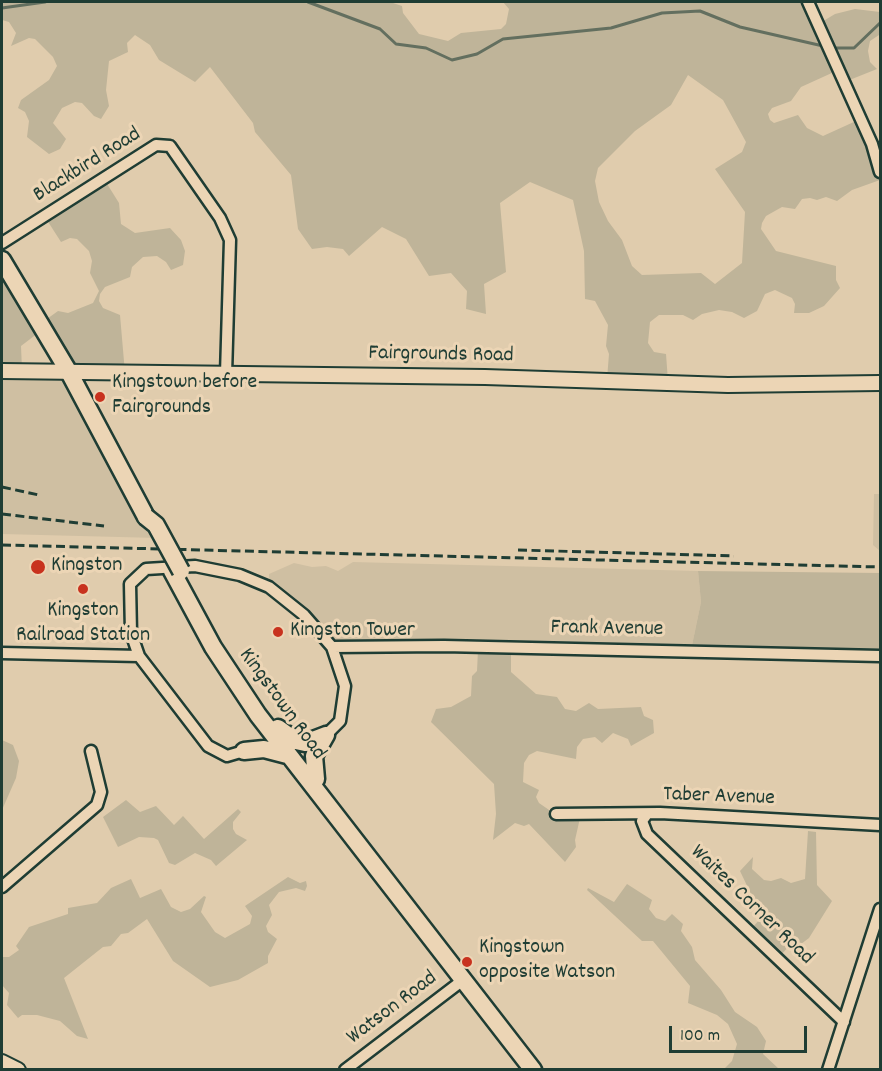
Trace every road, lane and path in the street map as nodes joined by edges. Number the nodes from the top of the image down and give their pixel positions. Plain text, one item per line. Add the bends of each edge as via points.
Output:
1 (808, 2) edge
2 (880, 172) edge
3 (2, 243) edge
4 (2, 260) edge
5 (2, 371) edge
6 (70, 374) junction
7 (225, 374) junction
8 (880, 383) edge
9 (176, 571) junction
10 (332, 647) junction
11 (2, 653) edge
12 (139, 656) junction
13 (880, 656) edge
14 (258, 715) junction
15 (278, 728) junction
16 (326, 735) junction
17 (91, 751) dead end
18 (244, 751) junction
19 (287, 755) junction
20 (316, 779) junction
21 (556, 814) dead end
22 (647, 814) junction
23 (880, 825) edge
24 (2, 887) edge
25 (405, 903) junction
26 (880, 909) edge
27 (464, 980) junction
28 (844, 1023) junction
29 (2, 1062) edge
30 (18, 1070) edge
31 (345, 1070) edge
32 (533, 1070) edge
33 (828, 1070) edge

1 - 2 street via 872,144
3 - 7 street, Blackbird Road via 156,145 170,146 220,218 230,240
4 - 6 main road, Kingstown Road
5 - 6 street, Fairgrounds Road
6 - 7 street, Fairgrounds Road
6 - 9 main road, Kingstown Road
7 - 8 street, Fairgrounds Road via 728,385
9 - 14 main road, Kingstown Road via 213,647
9 - 15 main road, Kingstown Road
10 - 12 street via 304,615 269,587 240,575 195,566 146,569 130,584 131,633
10 - 13 street, Frank Avenue
10 - 16 street via 345,686 339,721
11 - 12 street
12 - 18 street via 208,746 227,756
14 - 18 main road via 257,729
14 - 19 main road, Kingstown Road
15 - 16 main road via 305,743
15 - 20 main road, Kingstown Road
16 - 20 main road via 314,756
17 - 24 street via 101,792 97,805
18 - 19 main road via 264,748
19 - 25 main road, Kingstown Road
20 - 25 main road, Kingstown Road
21 - 22 street, Taber Avenue
22 - 23 street, Taber Avenue
22 - 28 street, Waites Corner Road via 642,821 647,834
25 - 27 main road, Kingstown Road
26 - 28 street
27 - 31 street, Watson Road
27 - 32 main road, Kingstown Road
28 - 33 street
29 - 30 street

